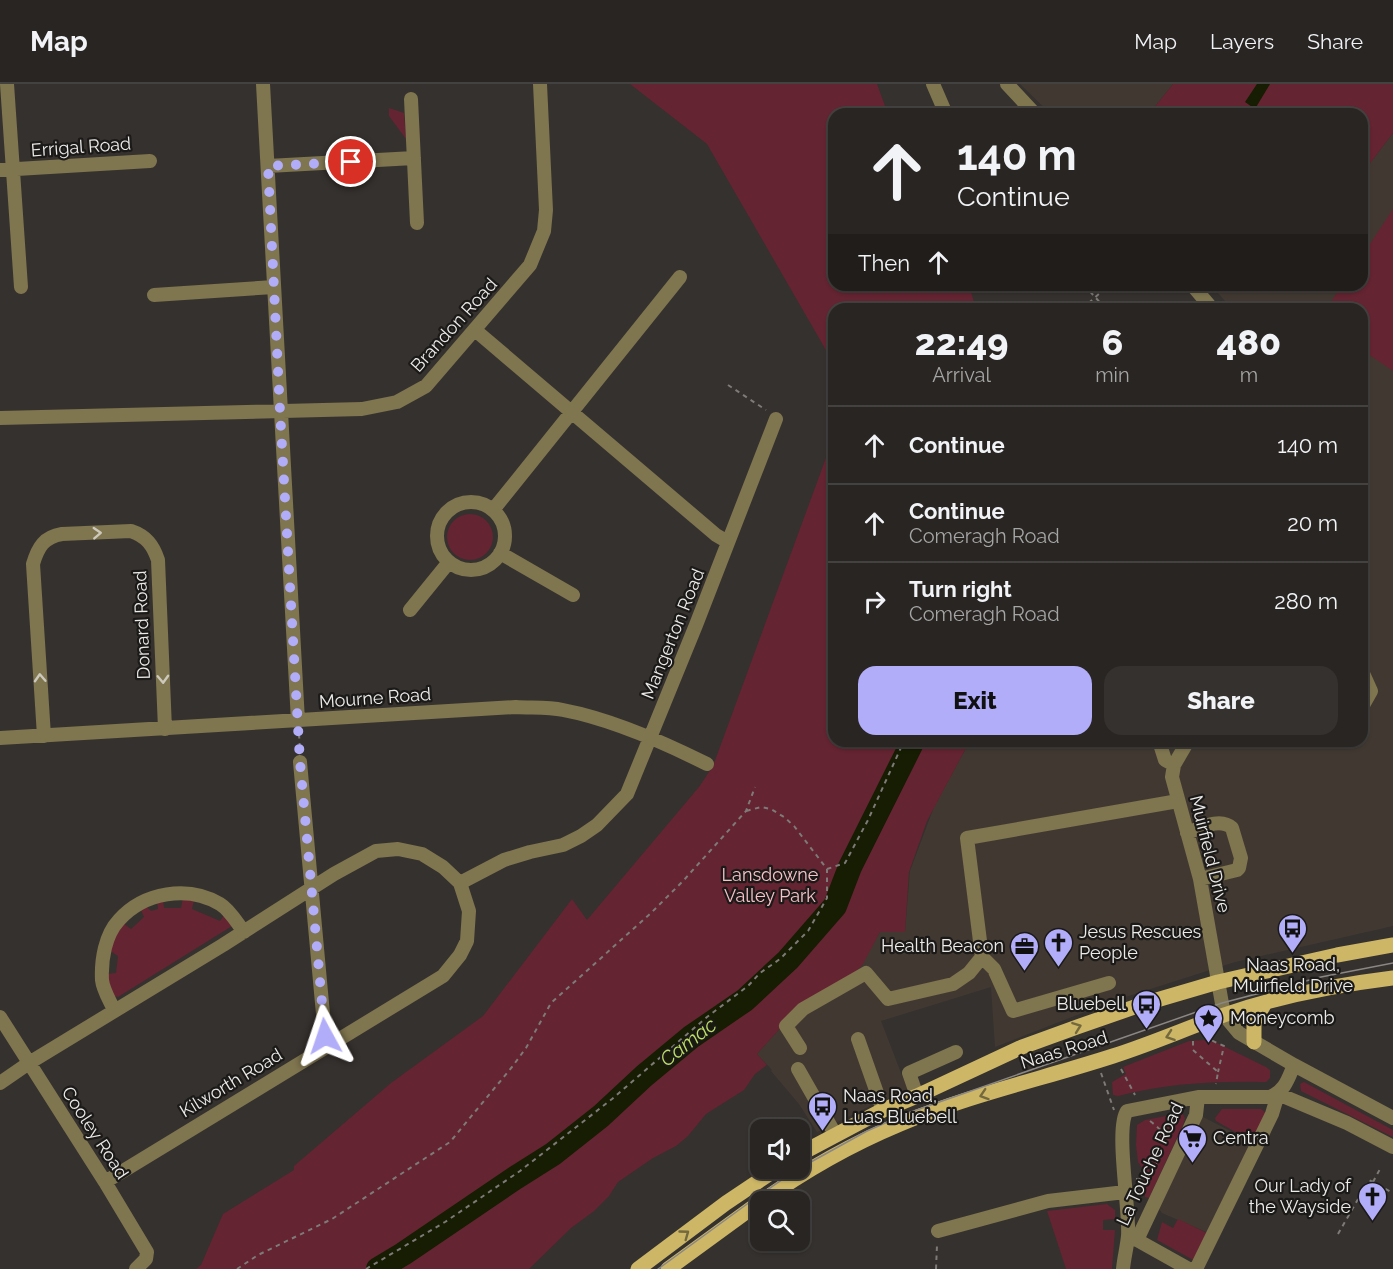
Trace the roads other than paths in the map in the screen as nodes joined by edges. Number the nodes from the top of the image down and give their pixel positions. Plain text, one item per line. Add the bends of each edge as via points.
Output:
1 (8, 84) edge
2 (263, 84) edge
3 (540, 84) edge
4 (933, 84) edge
5 (1006, 84) edge
6 (411, 99) dead end
7 (943, 108) edge
8 (1029, 108) edge
9 (414, 158) junction
10 (150, 161) dead end
11 (268, 166) junction
12 (7, 170) edge
13 (417, 223) dead end
14 (680, 277) dead end
15 (21, 287) dead end
16 (274, 287) junction
17 (1197, 291) edge
18 (154, 295) dead end
19 (1207, 303) edge
20 (475, 330) junction
21 (280, 411) junction
22 (571, 413) junction
23 (0, 418) edge
24 (776, 419) road end
25 (493, 510) junction
26 (728, 542) junction
27 (500, 553) junction
28 (448, 562) junction
29 (573, 595) dead end
30 (410, 610) dead end
31 (298, 721) junction
32 (165, 729) junction
33 (44, 736) junction
34 (0, 738) edge
35 (651, 739) junction
36 (1161, 747) edge
37 (1184, 747) edge
38 (300, 762) road end
39 (707, 764) dead end
40 (1174, 765) junction
41 (1178, 801) junction
42 (1187, 833) junction
43 (1200, 879) junction
44 (460, 883) junction
45 (311, 888) junction
46 (244, 932) junction
47 (1393, 945) edge
48 (982, 957) junction
49 (1393, 978) edge
50 (1218, 982) junction
51 (1109, 983) dead end
52 (1265, 1003) junction
53 (114, 1010) junction
54 (1224, 1015) junction
55 (0, 1017) edge
56 (858, 1040) dead end
57 (1254, 1042) junction
58 (329, 1044) junction
59 (800, 1048) dead end
60 (956, 1052) dead end
61 (29, 1063) junction
62 (1294, 1065) junction
63 (798, 1069) dead end
64 (0, 1083) edge
65 (1278, 1094) junction
66 (917, 1096) junction
67 (1198, 1097) junction
68 (884, 1110) junction
69 (1393, 1118) edge
70 (834, 1134) junction
71 (1393, 1147) edge
72 (810, 1148) edge
73 (762, 1179) edge
74 (105, 1182) junction
75 (1125, 1186) junction
76 (778, 1191) edge
77 (750, 1210) edge
78 (938, 1231) road end
79 (1132, 1238) junction
80 (136, 1269) edge
81 (638, 1269) edge
82 (668, 1269) edge
83 (1122, 1269) edge
84 (1189, 1269) edge
85 (1196, 1269) edge

1 - 12 street, Errigal Road
2 - 11 street
3 - 20 street, Brandon Road via 544,231 530,265
4 - 7 street
5 - 8 street
6 - 9 street
9 - 11 street
9 - 13 street
10 - 12 street, Errigal Road
11 - 16 street
12 - 15 street, Errigal Road
14 - 22 street
16 - 18 street
16 - 21 street
17 - 19 street
20 - 21 street, Brandon Road via 434,379 397,402 362,409
20 - 22 street
21 - 23 street, Brandon Road
21 - 31 street
22 - 25 street
22 - 26 street
24 - 26 street, Mangerton Road
25 - 27 street via 504,530
25 - 28 street via 478,503 462,503 442,517 437,541
26 - 35 street, Mangerton Road
27 - 28 street via 477,570 462,569
27 - 29 street
28 - 30 street
31 - 32 street, Mourne Road
31 - 35 street, Mourne Road via 516,707 553,709 597,719
32 - 33 street, Mourne Road
33 -> 32 street, Donard Road via 33,564 43,542 62,534 131,531 148,540 155,552
33 - 34 street, Mourne Road
35 - 39 street, Mourne Road
35 - 44 street via 627,794 597,825 563,844 504,860
36 - 40 street, Muirfield Drive via 1165,760
37 - 40 street
38 - 45 street
40 - 41 street, Muirfield Drive via 1172,777
41 - 42 street, Muirfield Drive
41 - 48 street via 967,837
42 - 43 street, Muirfield Drive
42 - 43 street via 1218,822 1230,825 1241,858 1237,870
43 - 50 street, Muirfield Drive
44 - 45 street via 422,854 388,849
44 - 58 street, Kilworth Road via 469,911 467,940 453,966 443,976
45 - 46 street
45 - 58 street via 325,1036
46 - 53 street
46 - 53 street via 221,905 202,897 170,893 141,902 119,920 104,949 102,981
47 - 50 main road, Naas Road
48 - 51 street via 994,969 1013,1011
48 - 59 street via 953,984 888,999 866,972 803,1009 786,1026
49 - 52 main road, Naas Road via 1351,983
50 - 54 street, Muirfield Drive
66 -> 50 main road, Naas Road via 1022,1047
52 - 54 main road, Naas Road
52 - 57 main road via 1254,1022
53 - 61 street
54 - 57 street via 1239,1033
54 -> 76 main road, Naas Road via 1116,1055 901,1123 833,1156
55 - 61 street, Cooley Road
56 - 68 street
57 - 62 street
58 - 74 street, Kilworth Road
60 - 66 street via 909,1073
61 - 64 street
61 - 74 street, Cooley Road
62 - 65 street
62 - 69 street
63 - 70 street
65 - 67 street
65 - 71 street
65 - 85 street via 1272,1114
66 - 68 main road, Naas Road
67 - 75 street, La Touche Road via 1125,1114
67 - 79 street, La Touche Road via 1196,1115
68 - 70 main road, Naas Road
70 - 72 main road, Naas Road
81 -> 73 main road
74 - 80 street, Cooley Road via 147,1252
75 - 78 street via 1048,1201
75 - 79 street, La Touche Road
77 - 82 main road, Naas Road
79 - 83 street, La Touche Road
79 - 84 street

